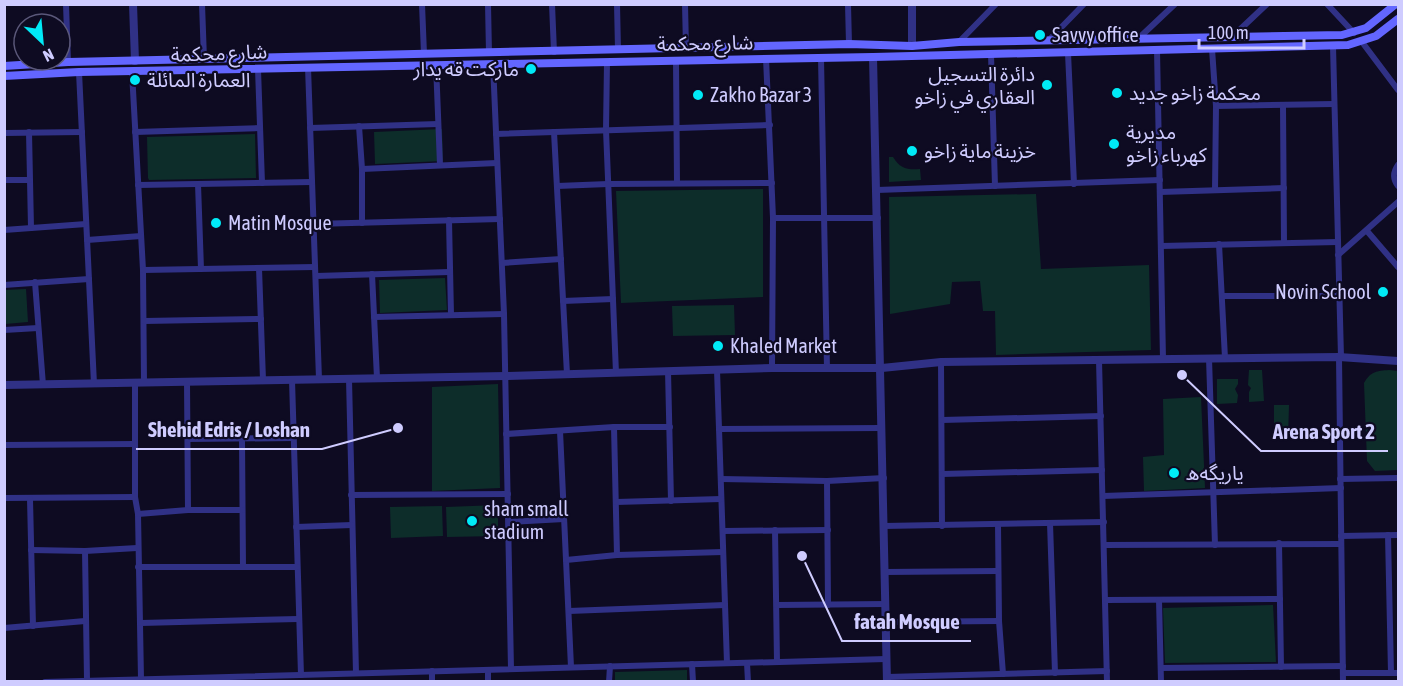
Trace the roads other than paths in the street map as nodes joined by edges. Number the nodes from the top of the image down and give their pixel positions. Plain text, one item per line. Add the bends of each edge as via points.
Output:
1 (134, 4) edge
2 (202, 4) edge
3 (422, 4) edge
4 (488, 4) edge
5 (552, 4) edge
6 (617, 4) edge
7 (686, 4) edge
8 (849, 4) edge
9 (912, 4) edge
10 (996, 4) edge
11 (1084, 4) edge
12 (1175, 4) edge
13 (1267, 4) edge
14 (1327, 4) edge
15 (1396, 4) edge
16 (1398, 19) edge
17 (1354, 33) junction
18 (1140, 37) junction
19 (1114, 38) junction
20 (1231, 38) junction
21 (1048, 40) junction
22 (959, 42) junction
23 (1362, 42) junction
24 (849, 44) junction
25 (912, 46) junction
26 (1333, 46) junction
27 (686, 48) junction
28 (1212, 49) junction
29 (618, 50) junction
30 (1157, 50) junction
31 (554, 51) junction
32 (1115, 51) junction
33 (489, 53) junction
34 (1068, 53) junction
35 (424, 54) junction
36 (991, 54) junction
37 (361, 56) junction
38 (873, 57) junction
39 (766, 58) junction
40 (821, 58) junction
41 (204, 59) junction
42 (135, 61) junction
43 (380, 61) junction
44 (676, 61) junction
45 (72, 62) edge
46 (606, 62) junction
47 (436, 64) junction
48 (493, 64) junction
49 (362, 66) junction
50 (308, 67) junction
51 (258, 69) junction
52 (79, 72) junction
53 (132, 72) junction
54 (4, 76) edge
55 (1398, 90) edge
56 (1334, 104) junction
57 (1216, 106) junction
58 (1283, 106) junction
59 (438, 123) junction
60 (770, 125) junction
61 (359, 126) junction
62 (260, 128) junction
63 (310, 128) junction
64 (675, 128) junction
65 (606, 130) junction
66 (29, 132) junction
67 (82, 132) junction
68 (135, 132) junction
69 (554, 132) junction
70 (4, 133) edge
71 (496, 134) junction
72 (497, 163) junction
73 (440, 165) junction
74 (1398, 165) edge
75 (362, 168) junction
76 (4, 180) edge
77 (29, 180) junction
78 (1160, 180) junction
79 (312, 182) junction
80 (262, 183) junction
81 (677, 183) junction
82 (772, 183) junction
83 (198, 184) junction
84 (608, 184) junction
85 (1074, 184) junction
86 (138, 185) junction
87 (557, 186) junction
88 (995, 186) junction
89 (1398, 186) edge
90 (1284, 188) junction
91 (877, 190) junction
92 (1215, 190) junction
93 (1160, 192) junction
94 (1398, 202) edge
95 (773, 218) junction
96 (823, 218) junction
97 (878, 218) junction
98 (500, 219) junction
99 (449, 220) junction
100 (362, 223) junction
101 (86, 224) junction
102 (314, 224) junction
103 (31, 228) junction
104 (4, 230) edge
105 (1367, 231) junction
106 (141, 236) junction
107 (87, 240) junction
108 (1338, 242) junction
109 (1284, 243) junction
110 (1219, 244) junction
111 (1161, 246) junction
112 (1338, 255) junction
113 (561, 259) junction
114 (502, 263) junction
115 (315, 267) junction
116 (1398, 267) edge
117 (259, 268) junction
118 (201, 269) junction
119 (142, 270) junction
120 (450, 272) junction
121 (372, 274) junction
122 (316, 276) junction
123 (89, 279) junction
124 (35, 282) junction
125 (4, 285) edge
126 (1223, 296) junction
127 (1339, 296) junction
128 (613, 299) junction
129 (563, 301) junction
130 (504, 314) junction
131 (451, 315) junction
132 (374, 317) junction
133 (261, 319) junction
134 (144, 321) junction
135 (38, 328) junction
136 (4, 330) edge
137 (1340, 357) junction
138 (1209, 358) junction
139 (1225, 358) junction
140 (1163, 359) junction
141 (1100, 360) junction
142 (941, 362) junction
143 (1398, 362) edge
144 (772, 368) junction
145 (882, 368) junction
146 (826, 369) junction
147 (717, 370) junction
148 (668, 371) junction
149 (616, 373) junction
150 (567, 374) junction
151 (506, 376) junction
152 (377, 378) junction
153 (319, 379) junction
154 (349, 379) junction
155 (263, 380) junction
156 (292, 380) junction
157 (187, 382) junction
158 (135, 383) junction
159 (144, 383) junction
160 (94, 384) junction
161 (4, 385) edge
162 (43, 385) junction
163 (1101, 416) junction
164 (942, 420) junction
165 (670, 427) junction
166 (615, 428) junction
167 (881, 428) junction
168 (719, 429) junction
169 (560, 431) junction
170 (506, 434) junction
171 (294, 438) junction
172 (188, 439) junction
173 (242, 440) junction
174 (135, 444) junction
175 (4, 445) edge
176 (1102, 470) junction
177 (942, 474) junction
178 (884, 478) junction
179 (1398, 478) edge
180 (721, 479) junction
181 (1340, 479) junction
182 (827, 480) junction
183 (1341, 488) junction
184 (1214, 492) junction
185 (508, 494) junction
186 (351, 495) junction
187 (1103, 496) junction
188 (135, 497) junction
189 (4, 498) edge
190 (30, 499) junction
191 (721, 499) junction
192 (671, 501) junction
193 (616, 502) junction
194 (188, 510) junction
195 (242, 510) junction
196 (138, 514) junction
197 (564, 519) junction
198 (509, 522) junction
199 (1104, 522) junction
200 (1050, 523) junction
201 (998, 524) junction
202 (352, 525) junction
203 (884, 526) junction
204 (942, 526) junction
205 (296, 527) junction
206 (775, 530) junction
207 (828, 530) junction
208 (723, 531) junction
209 (1398, 534) edge
210 (1388, 535) junction
211 (1341, 536) junction
212 (1279, 543) junction
213 (1341, 544) junction
214 (1104, 545) junction
215 (1215, 545) junction
216 (137, 548) junction
217 (31, 550) junction
218 (85, 551) junction
219 (723, 552) junction
220 (617, 555) junction
221 (566, 560) junction
222 (138, 567) junction
223 (243, 567) junction
224 (297, 567) junction
225 (997, 571) junction
226 (885, 572) junction
227 (1280, 599) junction
228 (1106, 600) junction
229 (1159, 600) junction
230 (886, 604) junction
231 (725, 605) junction
232 (777, 605) junction
233 (828, 605) junction
234 (569, 611) junction
235 (298, 619) junction
236 (85, 621) junction
237 (999, 621) junction
238 (887, 622) junction
239 (141, 623) junction
240 (33, 626) junction
241 (4, 628) edge
242 (886, 659) junction
243 (777, 662) junction
244 (727, 663) junction
245 (747, 663) junction
246 (692, 664) junction
247 (610, 666) junction
248 (1281, 667) junction
249 (571, 668) junction
250 (1161, 668) junction
251 (511, 669) junction
252 (488, 670) junction
253 (1343, 670) junction
254 (432, 671) junction
255 (1107, 672) junction
256 (356, 673) junction
257 (1055, 673) junction
258 (1395, 673) edge
259 (1003, 674) junction
260 (301, 675) junction
261 (266, 678) edge
262 (318, 678) edge
263 (950, 678) edge
264 (141, 679) junction
265 (887, 679) edge
266 (87, 680) edge
267 (129, 680) edge
268 (180, 680) edge
269 (45, 681) edge
270 (432, 681) edge
271 (488, 681) edge
272 (609, 681) edge
273 (693, 681) edge
274 (748, 681) edge
275 (1107, 681) edge
276 (1161, 681) edge
277 (1343, 681) edge

1 - 42 street
2 - 41 street
3 - 35 street
4 - 33 street
5 - 31 street
6 - 29 street
7 - 27 street
8 - 24 street
9 - 25 street
10 - 22 street
11 - 21 street
12 - 18 street
13 - 20 street
14 - 17 street
15 - 17 main road, شارع محكمة
16 - 23 main road, شارع محكمة
17 - 20 main road, شارع محكمة
18 - 19 main road, شارع محكمة
18 - 20 main road, شارع محكمة
19 - 21 main road, شارع محكمة
19 - 32 main road
21 - 22 main road, شارع محكمة
22 - 25 main road, شارع محكمة
23 - 26 main road, شارع محكمة
23 - 55 street
24 - 25 main road, شارع محكمة
24 - 27 main road, شارع محكمة
26 - 28 main road, شارع محكمة
26 - 56 street
27 - 29 main road, شارع محكمة
28 - 30 main road, شارع محكمة
28 - 57 street
29 - 31 main road, شارع محكمة
30 - 32 main road, شارع محكمة
30 - 78 street
31 - 33 main road, شارع محكمة
32 - 34 main road, شارع محكمة
33 - 35 main road, شارع محكمة
34 - 36 main road, شارع محكمة
34 - 85 street
35 - 43 main road, شارع محكمة
36 - 38 main road, شارع محكمة
36 - 88 street
37 - 41 main road, شارع محكمة
37 - 43 main road, شارع محكمة
37 - 49 main road
38 - 40 main road, شارع محكمة
38 - 91 street
39 - 40 main road, شارع محكمة
39 - 44 main road, شارع محكمة
39 - 60 street
40 - 96 street
41 - 42 main road, شارع محكمة
42 - 45 main road, شارع محكمة
43 - 47 main road, شارع محكمة
43 - 49 main road, شارع محكمة
44 - 46 main road, شارع محكمة
44 - 64 street
46 - 48 main road, شارع محكمة
46 - 65 street
47 - 48 main road, شارع محكمة
47 - 59 street
48 - 71 street
49 - 50 main road, شارع محكمة
50 - 51 main road, شارع محكمة
50 - 63 street
51 - 53 main road, شارع محكمة
51 - 62 street
52 - 53 main road, شارع محكمة
52 - 54 main road, شارع محكمة
52 - 67 street
53 - 68 street
56 - 58 street
56 - 108 street
57 - 58 street
57 - 92 street
58 - 90 street
59 - 61 street
59 - 73 street
60 - 64 street
60 - 82 street
61 - 63 street
61 - 75 street
62 - 68 street
62 - 80 street
63 - 79 street
64 - 65 street
64 - 81 street
65 - 69 street
65 - 84 street
66 - 67 street
66 - 70 street
66 - 77 street
67 - 101 street
68 - 86 street
69 - 71 street
69 - 87 street
71 - 72 street
72 - 73 street
72 - 98 street
73 - 75 street
74 - 89 street via 1394,171
75 - 100 street
76 - 77 street
77 - 103 street
78 - 85 street
78 - 93 street
79 - 80 street
79 - 102 street
80 - 83 street
81 - 82 street
81 - 84 street
82 - 95 street
83 - 86 street
83 - 118 street
84 - 87 street
84 - 128 street
85 - 88 street
86 - 106 street
87 - 113 street
88 - 91 street
90 - 92 street
90 - 109 street
91 - 97 street
92 - 93 street
93 - 111 street
94 - 105 street
95 - 96 street
95 - 144 street
96 - 97 street
96 - 146 street
97 - 145 street
98 - 99 street
98 - 114 street
99 - 100 street
99 - 120 street
100 - 102 street
101 - 103 street
101 - 107 street
102 - 115 street
103 - 104 street
105 - 112 street
105 - 116 street
106 - 107 street
106 - 119 street
107 - 123 street
108 - 109 street
108 - 112 street
109 - 110 street
110 - 111 street
110 - 126 street
111 - 140 street
112 - 127 street
113 - 114 street
113 - 129 street
114 - 130 street
115 - 117 street
115 - 122 street
117 - 118 street
117 - 133 street
118 - 119 street
119 - 134 street
120 - 121 street
120 - 131 street
121 - 122 street
121 - 132 street
122 - 153 street
123 - 124 street
123 - 160 street
124 - 125 street
124 - 135 street
126 - 127 street
126 - 139 street
127 - 137 street
128 - 129 street
128 - 149 street
129 - 150 street
130 - 131 street
130 - 151 street
131 - 132 street
132 - 152 street
133 - 134 street
133 - 155 street
134 - 159 street
135 - 136 street
135 - 162 street
137 - 139 street
137 - 143 street
137 - 181 street
138 - 139 street
138 - 140 street
138 - 184 street
140 - 141 street
141 - 142 street
141 - 163 street
142 - 145 street
142 - 164 street
144 - 146 street
144 - 147 street
145 - 146 street
145 - 167 street
147 - 148 street
147 - 168 street
148 - 149 street
148 - 165 street
149 - 150 street
150 - 151 street
151 - 152 street
151 - 170 street
152 - 154 street
153 - 154 street
153 - 156 street
154 - 186 street
155 - 156 street
155 - 157 street
156 - 171 street
157 - 159 street
157 - 172 street
158 - 159 street
158 - 160 street
158 - 174 street
160 - 162 street
161 - 162 street
163 - 164 street
163 - 176 street
164 - 177 street
165 - 166 street
165 - 192 street
166 - 169 street
166 - 193 street
167 - 168 street
167 - 178 street
168 - 180 street
169 - 170 street
169 - 197 street
170 - 185 street
171 - 173 street
171 - 205 street
172 - 173 street
172 - 194 street
173 - 195 street
174 - 175 street
174 - 188 street
176 - 177 street
176 - 187 street
177 - 204 street
178 - 182 street
178 - 203 street
179 - 181 street
180 - 182 street
180 - 191 street
181 - 183 street
182 - 207 street
183 - 184 street
183 - 211 street
184 - 187 street
184 - 215 street
185 - 186 street
185 - 198 street
186 - 202 street
187 - 199 street
188 - 190 street
188 - 196 street
189 - 190 street
190 - 217 street
191 - 192 street
191 - 208 street
192 - 193 street
193 - 220 street
194 - 195 street
194 - 196 street
195 - 223 street
196 - 216 street
197 - 198 street
197 - 221 street
198 - 251 street
199 - 200 street
199 - 214 street
200 - 201 street
200 - 257 street
201 - 204 street
201 - 225 street
202 - 205 street
202 - 256 street
203 - 204 street
203 - 226 street
205 - 224 street
206 - 207 street
206 - 208 street
206 - 232 street
207 - 233 street
208 - 219 street
209 - 210 street
210 - 211 street
210 - 258 street
211 - 213 street
212 - 213 street
212 - 215 street
212 - 227 street
213 - 253 street
214 - 215 street
214 - 228 street
216 - 218 street
216 - 222 street
217 - 218 street
217 - 240 street
218 - 236 street
219 - 220 street
219 - 231 street
220 - 221 street
221 - 234 street
222 - 223 street
222 - 239 street
223 - 224 street
224 - 235 street
225 - 226 street
225 - 237 street
226 - 230 street
227 - 229 street
227 - 248 street
228 - 229 street
228 - 255 street
229 - 250 street
230 - 233 street
230 - 238 street
231 - 234 street
231 - 244 street
232 - 233 street
232 - 243 street
234 - 249 street
235 - 239 street
235 - 260 street
236 - 240 street
236 - 266 street
237 - 238 street
237 - 259 street
238 - 242 street
239 - 264 street
240 - 241 street
242 - 243 street
242 - 265 street
243 - 245 street
244 - 245 street
244 - 246 street
245 - 274 street
246 - 247 street
246 - 273 street
247 - 249 street
247 - 272 street
248 - 250 street
248 - 253 street
249 - 251 street
250 - 276 street
251 - 252 street
252 - 254 street
252 - 271 street
253 - 258 street
253 - 277 street
254 - 256 street
254 - 270 street
255 - 257 street
255 - 275 street
256 - 262 street
257 - 259 street
259 - 263 street
260 - 261 street
260 - 262 street
261 - 268 street
263 - 265 street
264 - 267 street
264 - 268 street
266 - 267 street
266 - 269 street

